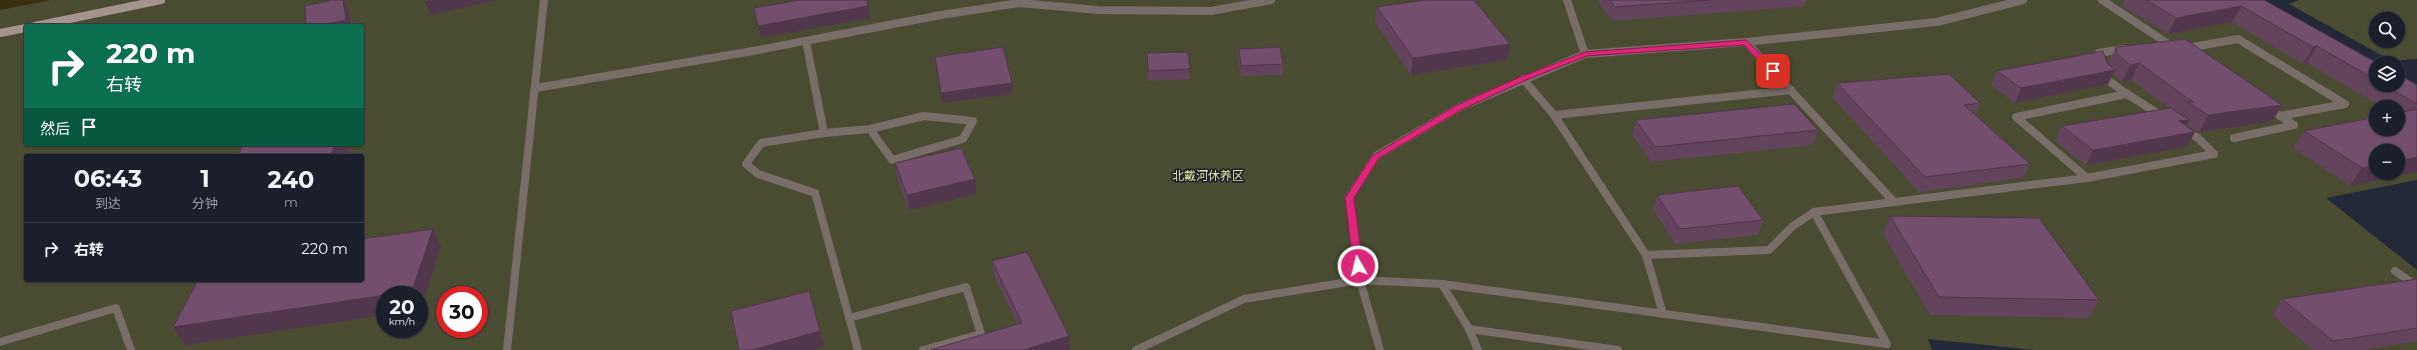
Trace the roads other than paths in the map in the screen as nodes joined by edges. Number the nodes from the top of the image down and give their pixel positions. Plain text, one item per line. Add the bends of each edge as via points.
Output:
1 (161, 0) edge
2 (544, 0) edge
3 (1271, 0) edge
4 (1568, 0) edge
5 (2023, 0) edge
6 (2102, 0) edge
7 (45, 24) edge
8 (24, 28) edge
9 (0, 33) edge
10 (806, 40) junction
11 (1746, 42) junction
12 (2165, 42) junction
13 (2151, 44) edge
14 (2129, 48) edge
15 (2178, 50) junction
16 (1585, 54) junction
17 (2191, 58) edge
18 (1523, 79) junction
19 (536, 88) junction
20 (1791, 90) junction
21 (2127, 94) junction
22 (2261, 104) edge
23 (1554, 115) junction
24 (2280, 116) junction
25 (870, 129) junction
26 (824, 133) junction
27 (2234, 138) dead end
28 (2087, 178) junction
29 (1894, 202) junction
30 (1814, 212) junction
31 (1646, 255) junction
32 (2395, 271) dead end
33 (1360, 280) junction
34 (1442, 284) junction
35 (2417, 286) edge
36 (1664, 314) junction
37 (850, 318) junction
38 (1469, 329) junction
39 (0, 342) edge
40 (131, 350) edge
41 (507, 350) edge
42 (858, 350) edge
43 (923, 350) edge
44 (1136, 350) edge
45 (1380, 350) edge
46 (1478, 350) edge
47 (1618, 350) edge

1 - 7 main road
2 - 19 street
3 - 10 street via 1211,11 1098,10 1019,3
4 - 16 street
5 - 11 street via 1937,22
6 - 12 street
8 - 9 main road
10 - 19 street
10 - 26 street
11 - 16 street
11 - 20 street
12 - 13 street
12 - 15 street
14 - 21 street via 2099,53 2099,66 2110,80
15 - 17 street
15 - 24 street via 2238,39 2345,104
16 - 18 street
18 - 23 street
18 - 33 street via 1460,107 1376,156 1349,198
19 - 41 street
20 - 23 street
20 - 29 street
21 - 28 street via 2016,117
21 - 28 street via 2198,138 2214,154
22 - 24 street
23 - 31 street
24 - 27 street via 2294,125
25 - 25 street via 892,160 964,139 973,121 924,116
25 - 26 street
26 - 37 street via 761,143 746,164 758,174 815,193
28 - 29 street
29 - 30 street
30 - 31 street via 1793,226 1769,250
30 - 36 street via 1887,344
31 - 36 street
32 - 35 street
33 - 34 street
33 - 44 street via 1244,299
33 - 45 street
34 - 36 street
34 - 38 street
37 - 42 street
37 - 43 street via 966,288 981,334
38 - 46 street
38 - 47 street
39 - 40 street via 116,308

